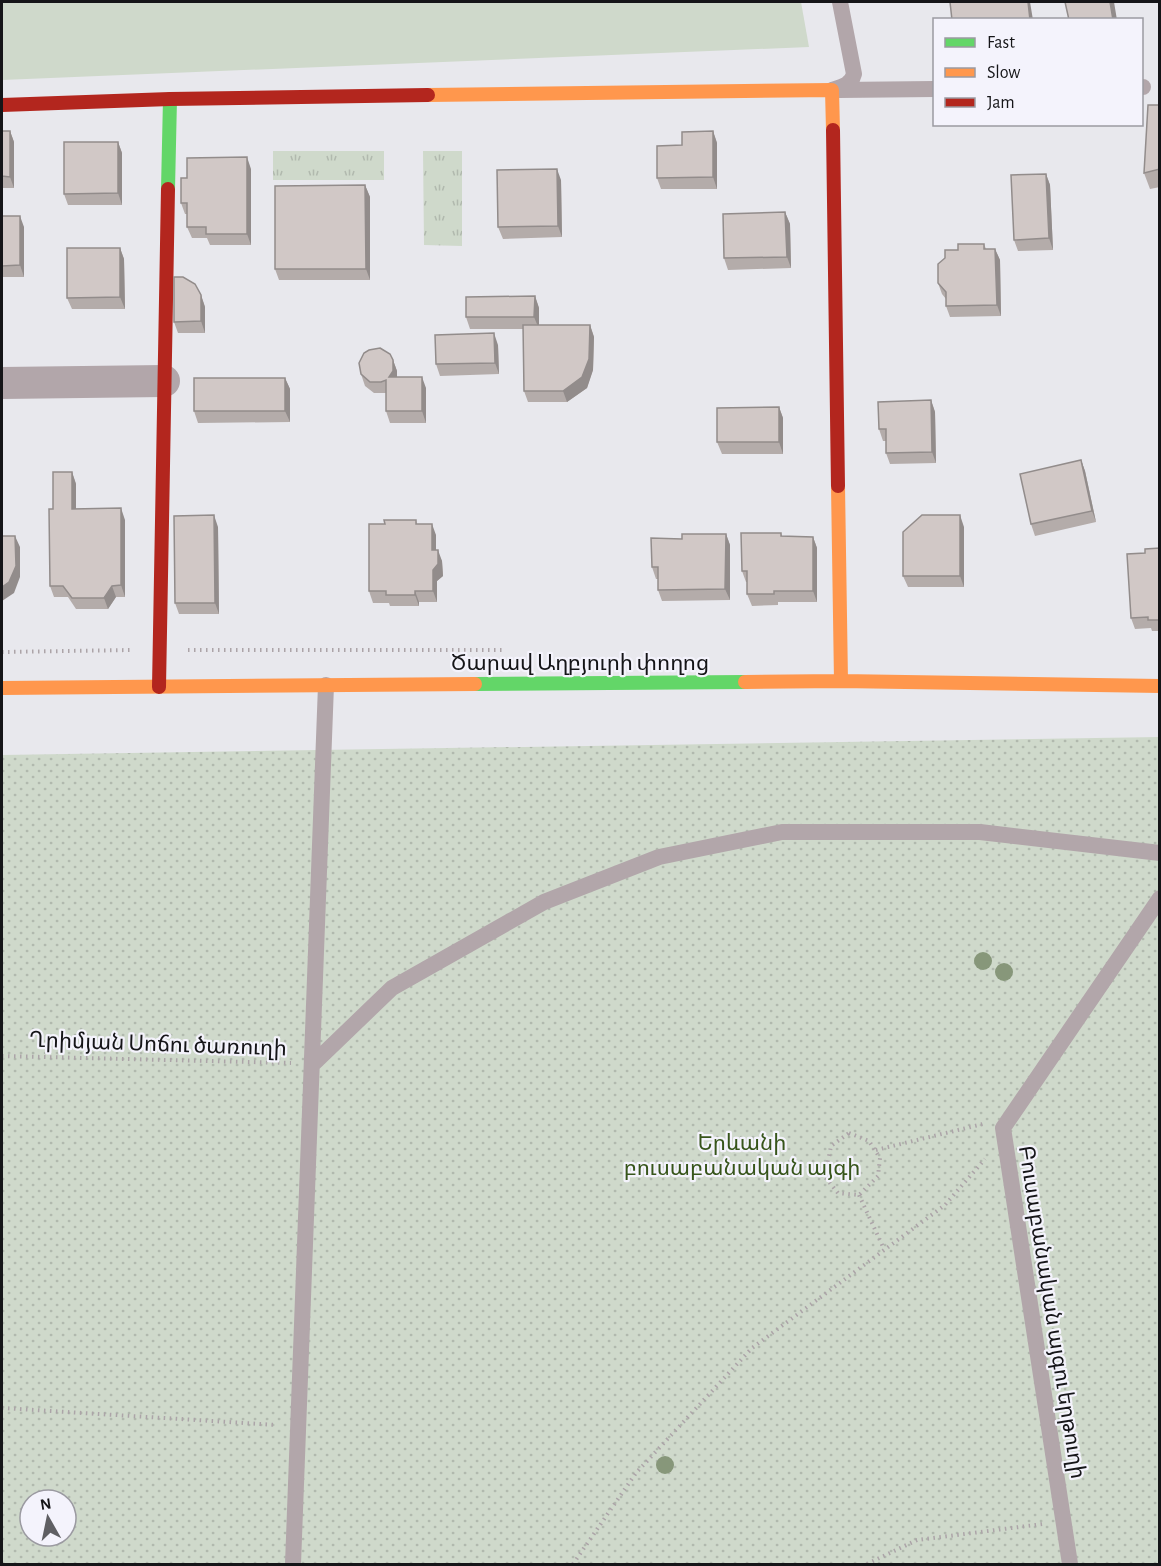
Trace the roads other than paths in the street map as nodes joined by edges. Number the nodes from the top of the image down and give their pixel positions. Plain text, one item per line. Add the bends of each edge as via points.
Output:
1 (840, 2) edge
2 (933, 89) edge
3 (832, 90) junction
4 (170, 99) junction
5 (2, 105) edge
6 (164, 381) junction
7 (2, 383) edge
8 (841, 681) junction
9 (326, 685) junction
10 (1160, 686) edge
11 (159, 687) junction
12 (2, 688) edge
13 (1160, 853) edge
14 (1160, 898) edge
15 (313, 1064) junction
16 (293, 1564) edge
17 (1070, 1564) edge

1 - 3 lane via 854,74 847,85
2 - 3 lane
3 - 4 street
3 - 8 street
4 - 5 street
4 - 6 street
6 - 7 street
6 - 11 street
8 - 9 street, Ծարավ Աղբյուրի փողոց
8 - 10 street, Ծարավ Աղբյուրի փողոց
9 - 11 street, Ծարավ Աղբյուրի փողոց
9 - 15 lane
11 - 12 street, Ծարավ Աղբյուրի փողոց
13 - 15 lane via 980,832 782,832 659,857 544,902 392,988
14 - 17 lane, Բուսաբանական այգու երթուղի via 1003,1128
15 - 16 lane

